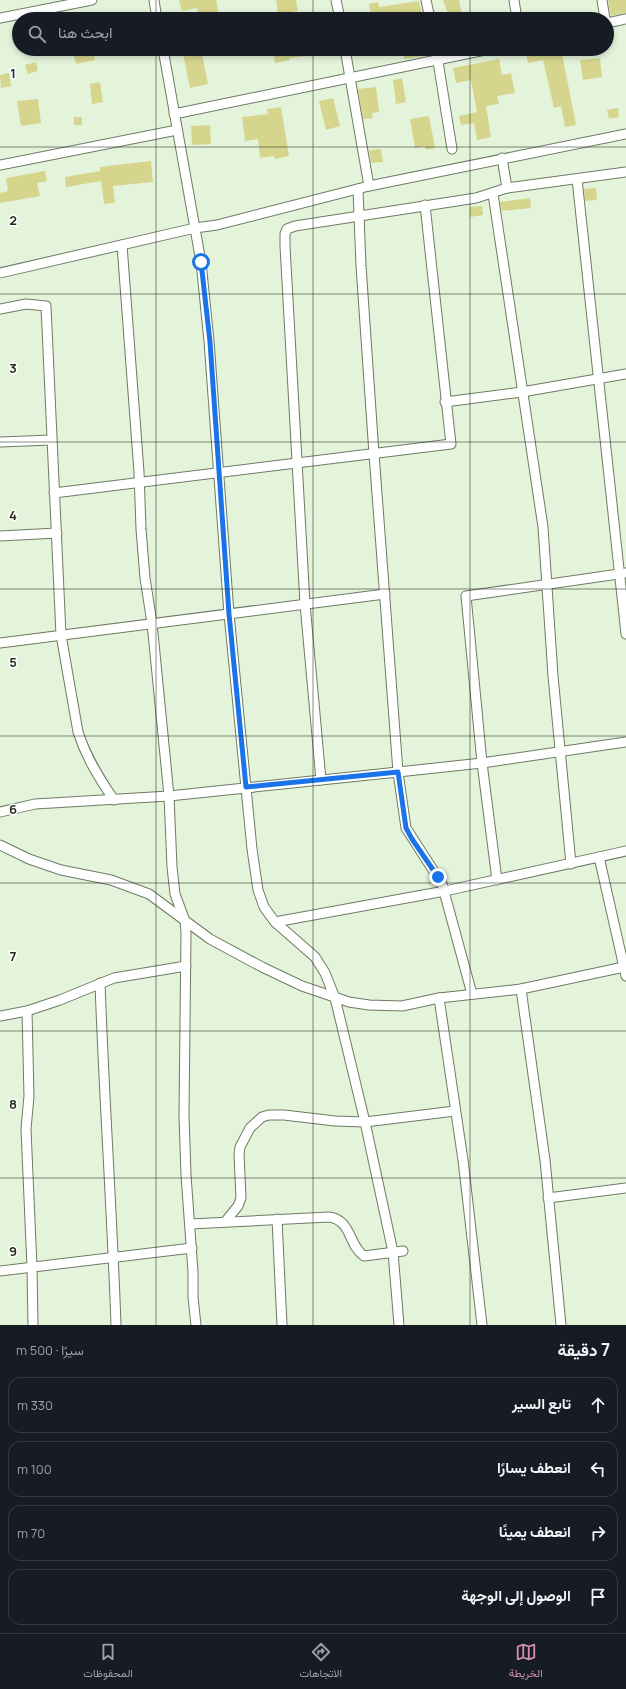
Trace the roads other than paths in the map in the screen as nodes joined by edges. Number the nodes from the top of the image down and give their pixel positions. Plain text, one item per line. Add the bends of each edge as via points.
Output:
1 (92, 0) edge
2 (154, 0) edge
3 (336, 0) edge
4 (426, 0) edge
5 (514, 0) edge
6 (602, 0) edge
7 (31, 12) edge
8 (156, 12) edge
9 (339, 12) edge
10 (429, 12) edge
11 (517, 12) edge
12 (604, 12) edge
13 (12, 16) edge
14 (0, 18) edge
15 (626, 20) edge
16 (614, 22) edge
17 (164, 56) edge
18 (346, 56) edge
19 (438, 56) edge
20 (460, 56) edge
21 (439, 61) junction
22 (351, 77) junction
23 (174, 114) junction
24 (177, 130) junction
25 (626, 134) edge
26 (452, 150) dead end
27 (502, 158) junction
28 (0, 165) edge
29 (626, 172) edge
30 (577, 179) junction
31 (369, 186) junction
32 (507, 188) junction
33 (358, 189) junction
34 (493, 194) junction
35 (425, 205) junction
36 (360, 217) junction
37 (195, 228) junction
38 (122, 245) junction
39 (0, 273) edge
40 (0, 309) edge
41 (626, 374) edge
42 (598, 378) junction
43 (522, 392) junction
44 (445, 402) junction
45 (51, 440) junction
46 (0, 442) edge
47 (374, 454) junction
48 (297, 462) junction
49 (220, 472) junction
50 (140, 483) junction
51 (54, 493) junction
52 (56, 533) junction
53 (0, 536) edge
54 (623, 574) edge
55 (547, 585) junction
56 (385, 594) junction
57 (305, 604) junction
58 (229, 614) junction
59 (152, 623) junction
60 (626, 634) edge
61 (61, 635) junction
62 (0, 643) edge
63 (626, 742) edge
64 (559, 752) junction
65 (482, 763) junction
66 (398, 772) junction
67 (321, 780) junction
68 (246, 787) junction
69 (169, 796) junction
70 (114, 800) junction
71 (0, 812) edge
72 (0, 845) edge
73 (626, 851) edge
74 (599, 857) junction
75 (571, 864) junction
76 (498, 880) junction
77 (444, 892) junction
78 (185, 921) junction
79 (275, 922) junction
80 (186, 966) junction
81 (624, 967) junction
82 (626, 976) edge
83 (100, 983) junction
84 (521, 989) junction
85 (472, 994) junction
86 (335, 998) junction
87 (439, 998) junction
88 (27, 1011) junction
89 (0, 1016) edge
90 (455, 1111) junction
91 (365, 1122) junction
92 (626, 1188) edge
93 (548, 1198) junction
94 (277, 1219) junction
95 (225, 1222) junction
96 (190, 1224) junction
97 (192, 1248) junction
98 (404, 1251) dead end
99 (392, 1252) junction
100 (113, 1257) junction
101 (32, 1267) junction
102 (0, 1271) edge
103 (32, 1325) edge
104 (116, 1325) edge
105 (196, 1325) edge
106 (282, 1325) edge
107 (399, 1325) edge
108 (482, 1325) edge
109 (561, 1325) edge

1 - 7 street
2 - 8 street
3 - 9 street
4 - 10 street
5 - 11 street
6 - 12 street
13 - 14 street
15 - 16 street
17 - 23 street
18 - 22 street
19 - 21 street
20 - 21 street
21 - 22 street
21 - 26 street
22 - 23 street
22 - 31 street
23 - 24 street
24 - 28 street
24 - 37 street
25 - 27 street
27 - 31 street
27 - 32 street
29 - 30 street
30 - 32 street
30 - 42 street
31 - 33 street
32 - 34 street
33 - 36 street
33 - 37 street via 217,225
34 - 35 street
34 - 43 street
35 - 36 street
35 - 44 street
36 - 47 street
36 - 48 street via 295,226 287,229 285,234
37 - 38 street
37 - 49 street via 210,342
38 - 39 street
38 - 50 street
40 - 45 street via 26,304 46,306
41 - 42 street
42 - 43 street
42 - 54 street
43 - 44 street
43 - 55 street via 542,519
44 - 47 street via 451,444
45 - 46 street
45 - 51 street
47 - 48 street
47 - 56 street
48 - 49 street
48 - 57 street
49 - 50 street
49 - 58 street
50 - 51 street
50 - 59 street via 145,578
51 - 52 street
52 - 53 street
52 - 61 street
54 - 55 street
54 - 60 street
55 - 64 street
55 - 65 street via 466,596
56 - 57 street
56 - 66 street
57 - 58 street
57 - 67 street
58 - 59 street
58 - 68 street
59 - 61 street
59 - 69 street
61 - 62 street
61 - 70 street via 82,745 92,767
63 - 64 street
64 - 65 street
64 - 75 street
65 - 66 street
65 - 76 street
66 - 67 street
66 - 77 street via 406,828 438,877
67 - 68 street
68 - 69 street
68 - 79 street via 258,890 264,907
69 - 70 street
69 - 78 street via 175,894
70 - 71 street via 35,804
72 - 78 street via 61,870 136,888 149,894
73 - 74 street
74 - 75 street
74 - 81 street
75 - 76 street
76 - 77 street
77 - 79 street
77 - 85 street
78 - 80 street
78 - 86 street via 210,939 262,967
79 - 86 street via 315,957
80 - 83 street via 114,978
80 - 96 street via 184,1114
81 - 82 street
81 - 84 street
83 - 88 street
83 - 100 street
84 - 85 street
84 - 93 street
85 - 87 street
86 - 87 street via 369,1005 393,1006
86 - 91 street
87 - 90 street
88 - 89 street
88 - 101 street via 29,1096 26,1128
90 - 91 street
90 - 108 street via 468,1197
91 - 95 street via 275,1115 262,1117 254,1122 240,1147 242,1198
91 - 99 street
92 - 93 street
93 - 109 street
94 - 95 street
94 - 99 street via 336,1218 344,1225 362,1255
94 - 106 street
95 - 96 street
96 - 97 street
97 - 100 street
97 - 105 street
98 - 99 street
99 - 107 street
100 - 101 street
100 - 104 street
101 - 102 street
101 - 103 street

